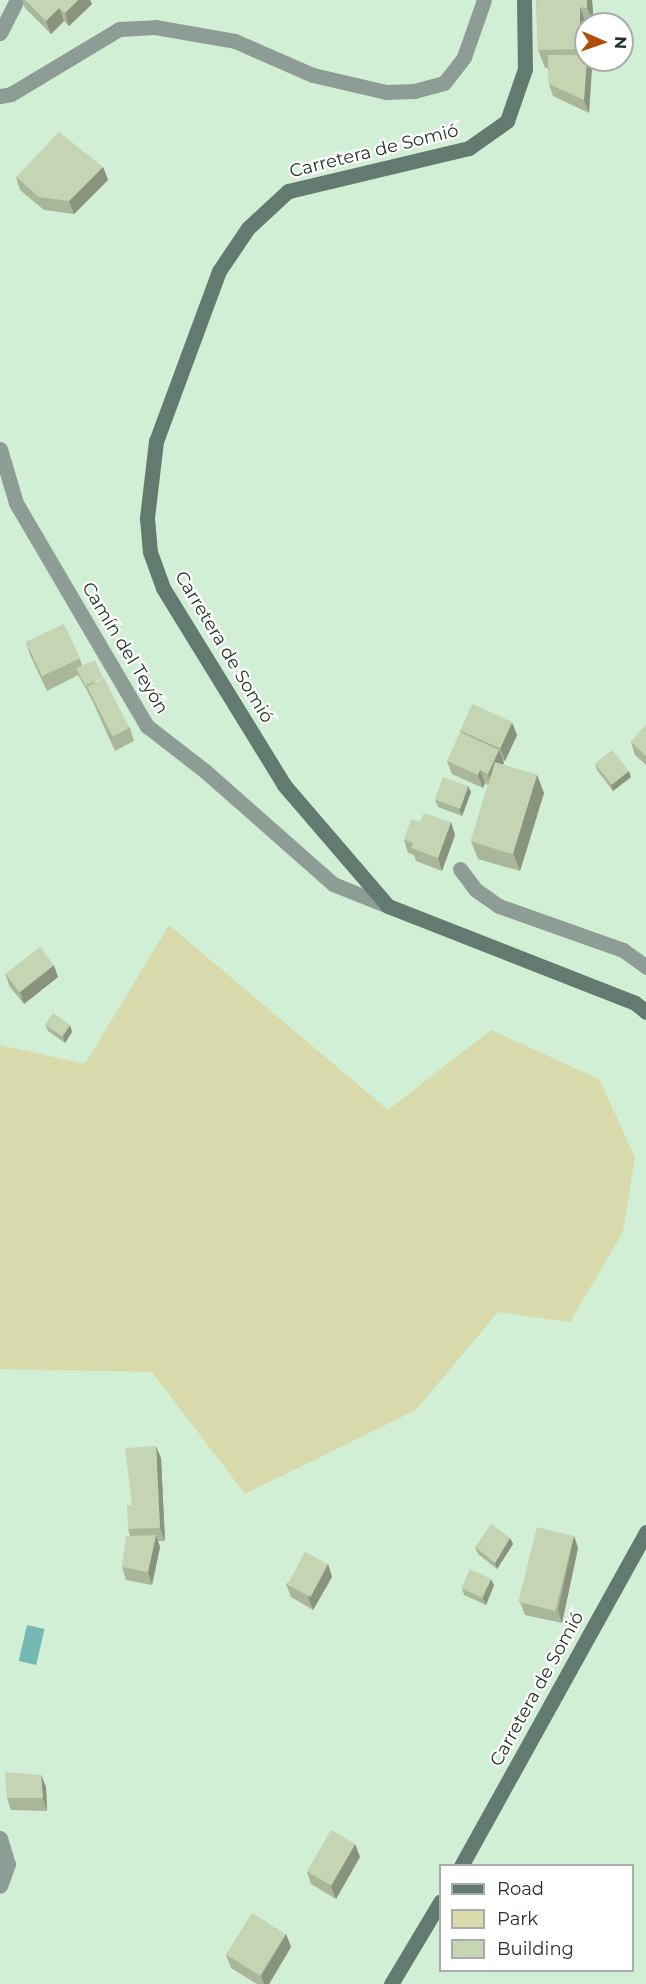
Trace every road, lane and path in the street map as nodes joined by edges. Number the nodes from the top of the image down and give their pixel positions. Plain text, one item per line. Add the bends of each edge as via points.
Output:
1 (17, 0) edge
2 (484, 0) edge
3 (524, 0) edge
4 (0, 33) edge
5 (0, 96) edge
6 (0, 449) edge
7 (460, 869) dead end
8 (388, 906) junction
9 (646, 967) edge
10 (646, 1012) edge
11 (646, 1532) edge
12 (0, 1838) edge
13 (462, 1864) edge
14 (0, 1886) edge
15 (439, 1905) edge
16 (391, 1984) edge

1 - 4 street
2 - 5 street via 464,57 444,83 414,91 386,92 313,75 235,41 155,27 119,29 11,94
3 - 8 street, Carretera de Somió via 525,69 507,121 470,148 288,191 248,228 219,271 156,441 147,518 150,552 163,588 284,785
6 - 8 street, Camín del Teyón via 16,503 147,726 205,771 333,884
7 - 9 street via 476,890 498,906 623,950
8 - 10 street, Carretera de Somió via 635,1003
11 - 13 street, Carretera de Somió
12 - 14 street via 8,1864
15 - 16 street

